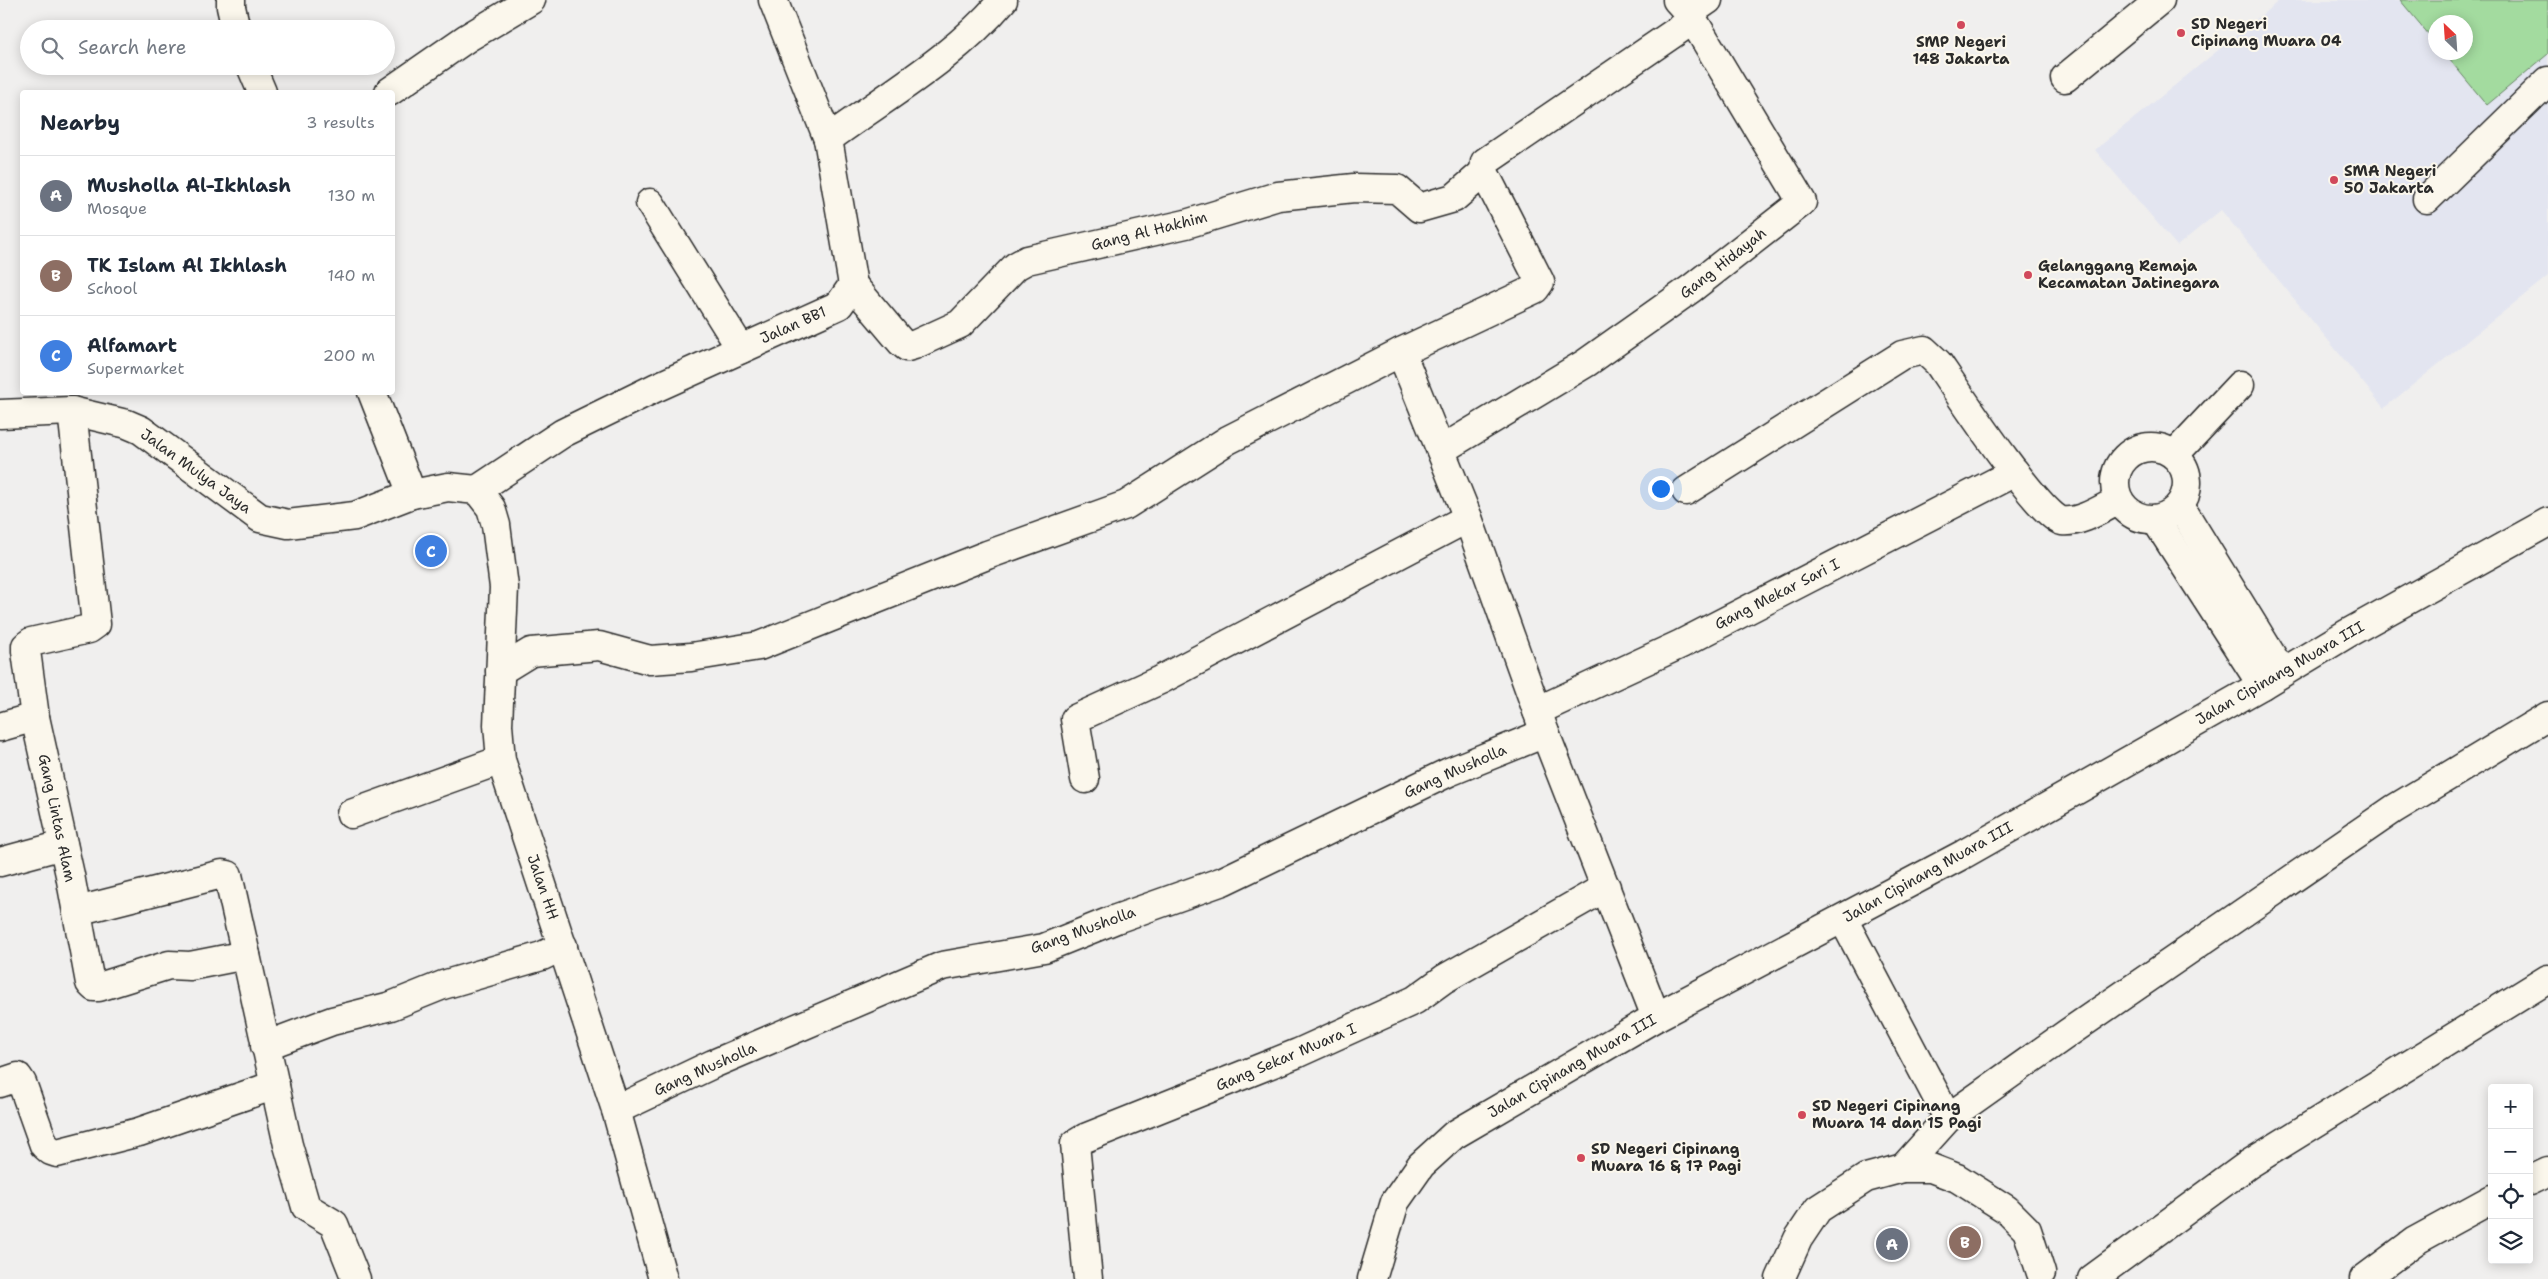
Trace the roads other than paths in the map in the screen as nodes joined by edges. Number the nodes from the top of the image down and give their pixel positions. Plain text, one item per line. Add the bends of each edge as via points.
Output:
1 (231, 0) edge
2 (531, 0) edge
3 (773, 0) edge
4 (1003, 0) edge
5 (2160, 0) edge
6 (1692, 8) edge
7 (234, 20) edge
8 (255, 75) edge
9 (2065, 78) dead end
10 (2548, 82) edge
11 (261, 90) edge
12 (392, 90) edge
13 (828, 139) junction
14 (1484, 172) junction
15 (2427, 199) dead end
16 (650, 203) dead end
17 (853, 285) junction
18 (741, 349) junction
19 (1401, 352) junction
20 (2240, 385) dead end
21 (373, 395) edge
22 (72, 411) junction
23 (0, 414) edge
24 (1441, 450) junction
25 (2175, 454) junction
26 (2015, 472) junction
27 (477, 490) junction
28 (1686, 492) dead end
29 (412, 494) junction
30 (2119, 500) junction
31 (2180, 506) junction
32 (1468, 518) junction
33 (2155, 519) junction
34 (2548, 522) edge
35 (500, 671) junction
36 (2272, 678) junction
37 (2548, 716) edge
38 (35, 717) junction
39 (1541, 722) junction
40 (0, 727) edge
41 (501, 760) junction
42 (1085, 779) dead end
43 (351, 814) dead end
44 (63, 845) junction
45 (0, 862) edge
46 (1606, 887) junction
47 (77, 911) junction
48 (1843, 919) junction
49 (563, 946) junction
50 (246, 954) junction
51 (2548, 979) edge
52 (1656, 1017) junction
53 (265, 1046) junction
54 (0, 1083) edge
55 (275, 1085) junction
56 (616, 1110) junction
57 (1948, 1118) junction
58 (1903, 1168) junction
59 (2548, 1172) edge
60 (2533, 1179) edge
61 (2488, 1201) edge
62 (2043, 1277) edge
63 (356, 1279) edge
64 (664, 1279) edge
65 (1088, 1279) edge
66 (1372, 1279) edge
67 (1780, 1279) edge
68 (2092, 1279) edge
69 (2364, 1279) edge

1 - 7 street
2 - 12 street via 467,38
3 - 13 street
4 - 13 street via 985,22 956,48
5 - 9 street
6 - 14 street via 1491,156 1485,162
6 - 24 street, Gang Hidayah via 1802,202 1692,288 1586,363
8 - 11 street
10 - 15 street
13 - 17 street
14 - 17 street, Gang Al Hakhim via 1454,198 1419,208 1397,189 1354,188 1278,196 1186,224 1027,260 1016,266 960,324 914,345 900,342
14 - 19 street via 1540,282 1535,289
16 - 18 street
17 - 18 street, Jalan BB1 via 839,305
18 - 27 street, Jalan BB1 via 564,432
19 - 24 street
19 - 35 street via 1228,440 1126,505 987,555 759,646 650,660 599,646 531,652
20 - 25 street
21 - 29 street
22 - 23 street, Jalan Mulya Jaya
22 - 29 street, Jalan Mulya Jaya via 141,430 260,518 288,524 355,516
22 - 38 street, Gang Lintas Alam via 96,624 90,629 31,642 26,646
24 - 32 street
25 - 30 street via 2162,447 2134,450 2116,472 2115,487
25 - 31 street via 2184,465 2188,479 2187,493
26 - 28 street via 1938,363 1924,350 1902,355
26 - 30 street via 2051,516 2061,521 2076,520
26 - 39 street, Gang Mekar Sari I via 1681,644
27 - 29 street, Jalan Mulya Jaya via 448,487
27 - 35 street, Jalan HH via 491,508 501,554 504,587
30 - 33 street via 2134,515
31 - 33 street via 2169,515
31 - 36 street
32 - 39 street
32 - 42 street via 1160,680 1075,719
33 - 36 street
34 - 36 street, Jalan Cipinang Muara III
35 - 41 street, Jalan HH via 498,725
36 - 48 street, Jalan Cipinang Muara III via 1964,854
37 - 57 street via 2394,809
38 - 40 street
38 - 44 street, Gang Lintas Alam
39 - 46 street
39 - 56 street, Gang Musholla via 1449,772 1223,881 1116,918 1044,948 942,966 713,1064
41 - 43 street
41 - 49 street, Jalan HH
44 - 45 street
44 - 47 street, Gang Lintas Alam
46 - 52 street
46 - 65 street, Gang Sekar Muara I via 1444,979 1415,1000 1298,1053 1075,1144
47 - 50 street, Gang Lintas Alam via 90,983 94,987 169,965 190,966
47 - 50 street via 228,875
48 - 52 street, Jalan Cipinang Muara III
48 - 57 street
49 - 53 street via 542,956 443,985 391,1006 332,1022
49 - 56 street, Jalan HH
50 - 53 street
51 - 68 street via 2249,1164
52 - 66 street, Jalan Cipinang Muara III via 1454,1135 1422,1165 1395,1202
53 - 55 street
54 - 55 street via 18,1077 44,1145 57,1152 139,1132
55 - 63 street via 306,1207 334,1224
56 - 64 street, Jalan HH
57 - 58 street
58 - 62 street via 1931,1168 1957,1178 2006,1209 2026,1230
58 - 67 street via 1866,1178 1818,1209 1798,1239
59 - 60 street
61 - 69 street via 2415,1241

